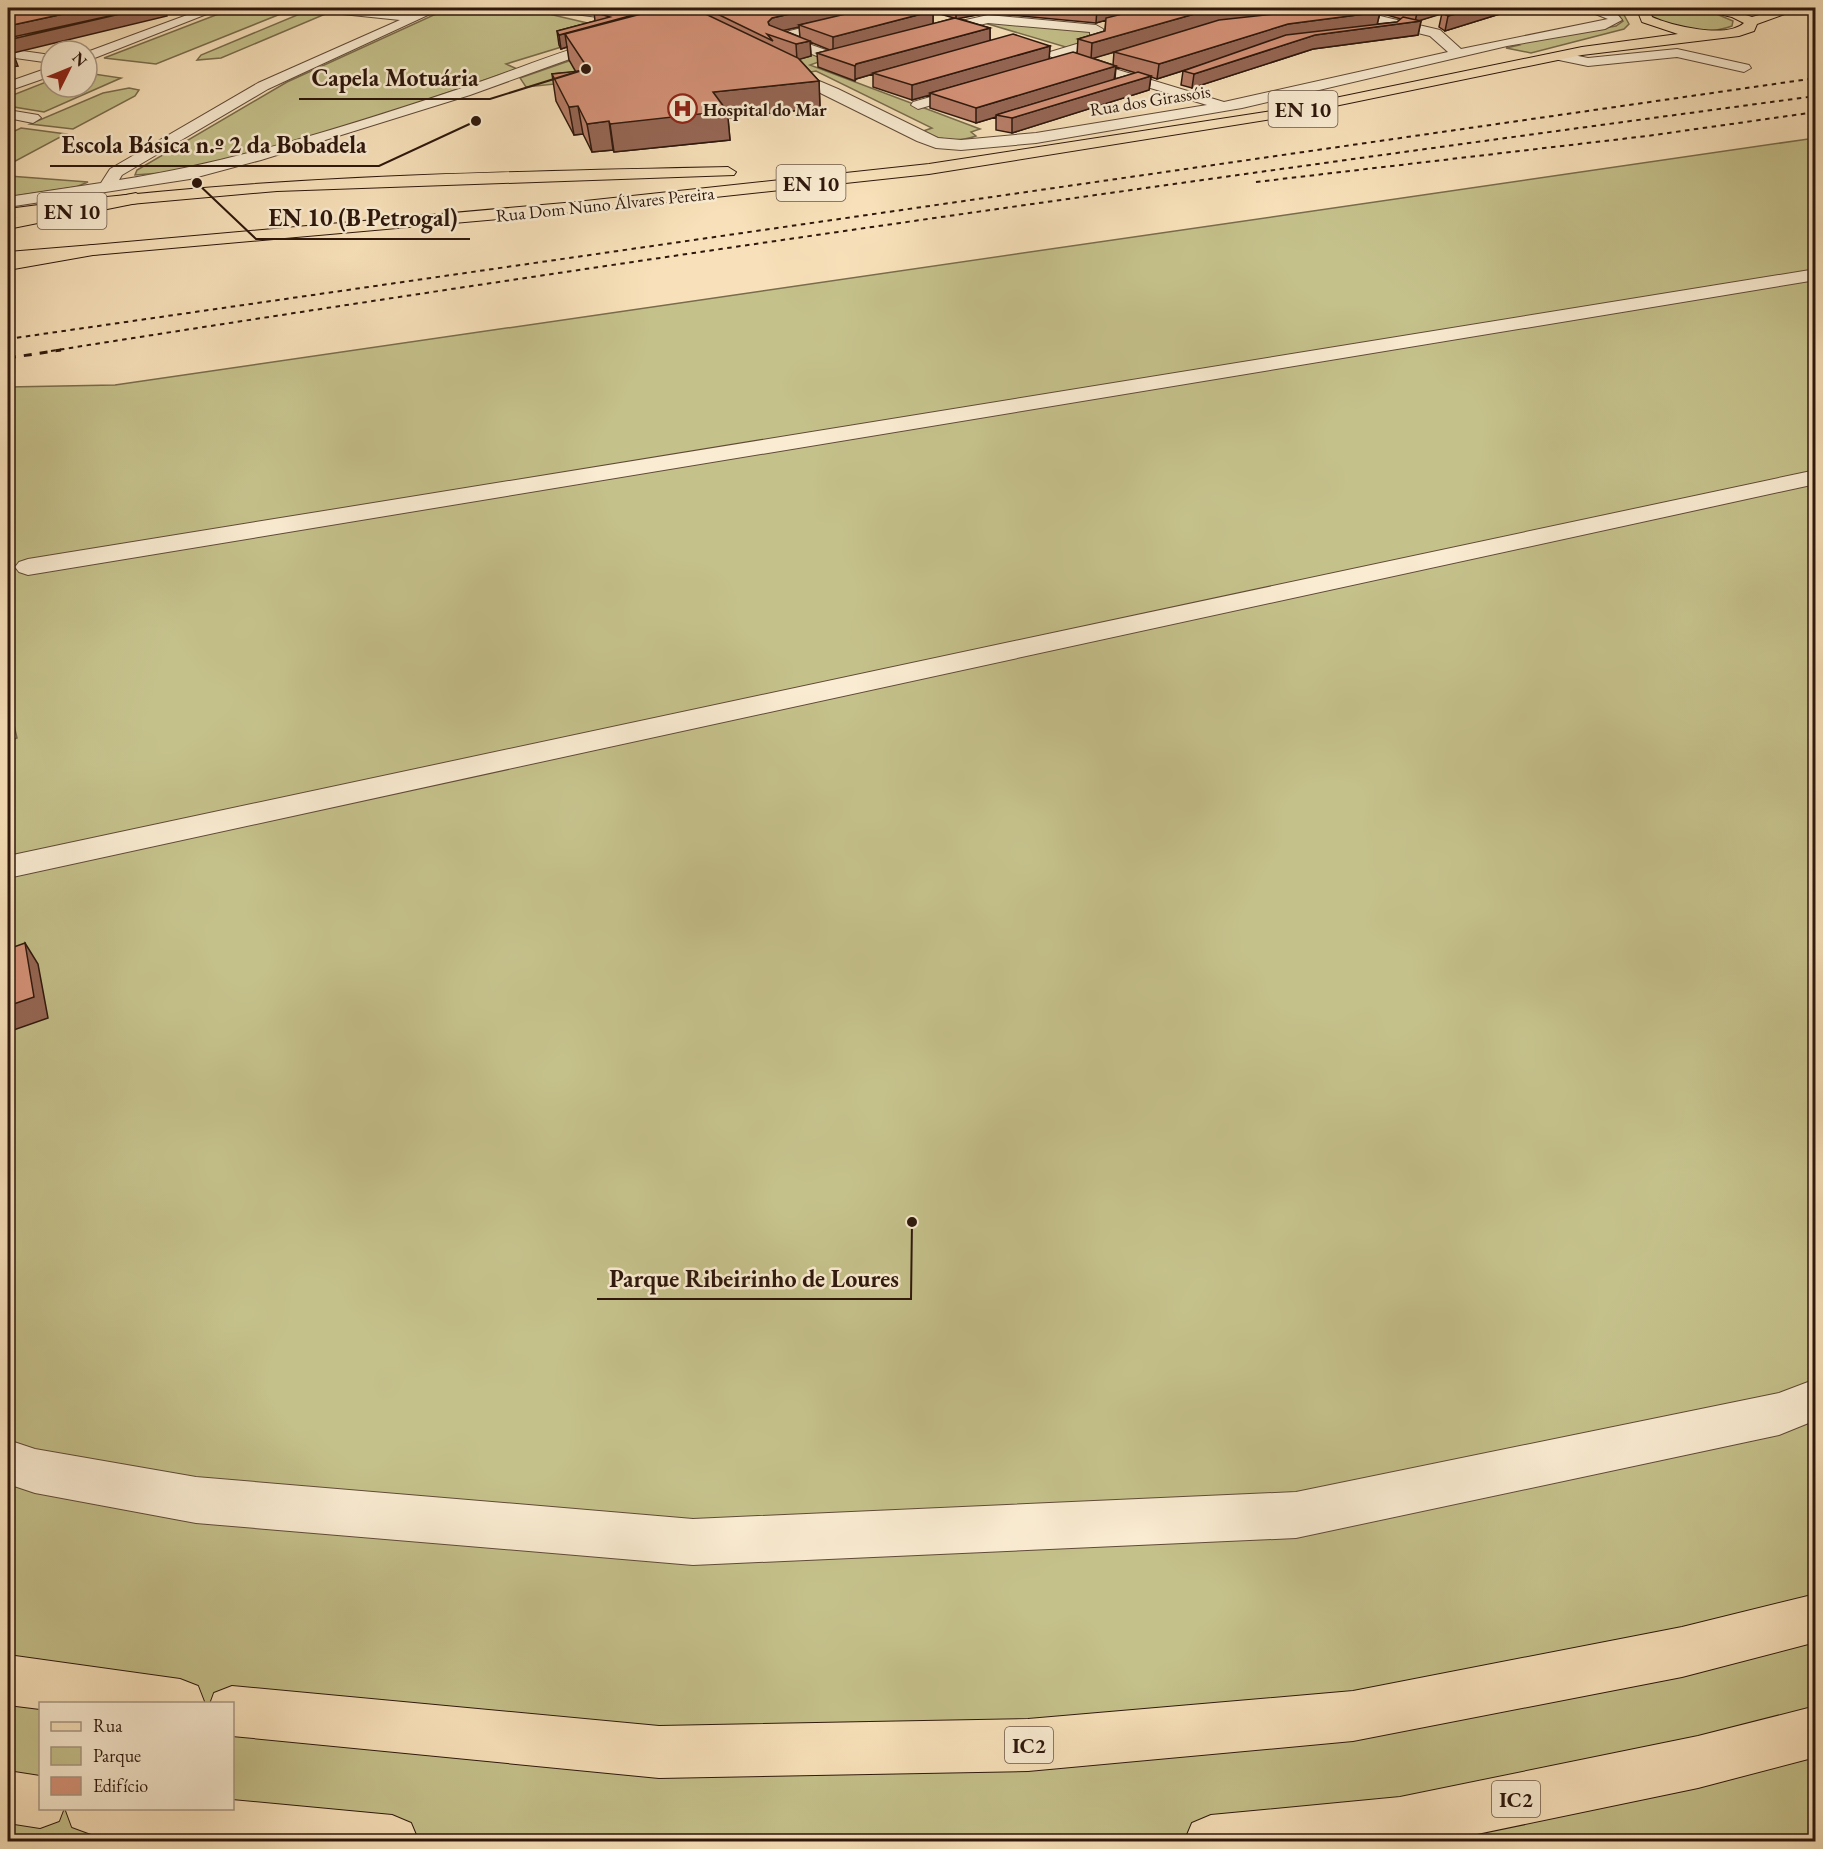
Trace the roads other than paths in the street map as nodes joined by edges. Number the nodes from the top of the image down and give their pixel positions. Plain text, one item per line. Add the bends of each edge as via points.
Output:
1 (216, 8) edge
2 (323, 8) edge
3 (437, 8) edge
4 (560, 8) edge
5 (1366, 8) edge
6 (1592, 8) edge
7 (1710, 8) edge
8 (1749, 8) edge
9 (1795, 8) edge
10 (1058, 10) dead end
11 (1329, 11) edge
12 (1350, 12) junction
13 (168, 13) dead end
14 (1650, 13) edge
15 (928, 16) dead end
16 (413, 17) junction
17 (188, 19) junction
18 (856, 19) edge
19 (656, 21) edge
20 (1437, 21) dead end
21 (1020, 22) junction
22 (1751, 22) junction
23 (955, 25) junction
24 (1414, 27) junction
25 (1374, 32) edge
26 (1710, 33) junction
27 (984, 34) edge
28 (911, 36) edge
29 (623, 38) edge
30 (31, 41) edge
31 (8, 46) edge
32 (1713, 49) dead end
33 (1581, 51) junction
34 (99, 52) edge
35 (8, 53) edge
36 (1677, 53) junction
37 (1459, 54) junction
38 (28, 56) junction
39 (1559, 56) junction
40 (39, 57) edge
41 (8, 59) edge
42 (1112, 59) edge
43 (762, 60) edge
44 (802, 65) edge
45 (1090, 66) junction
46 (1744, 68) dead end
47 (39, 75) edge
48 (1178, 79) edge
49 (1136, 80) junction
50 (8, 82) edge
51 (23, 82) junction
52 (984, 86) edge
53 (1156, 86) junction
54 (8, 87) edge
55 (1114, 87) edge
56 (918, 105) edge
57 (1226, 107) junction
58 (8, 114) edge
59 (33, 118) dead end
60 (1044, 150) junction
61 (330, 182) junction
62 (106, 187) junction
63 (136, 198) junction
64 (8, 202) edge
65 (8, 214) edge
66 (8, 224) edge
67 (305, 233) junction
68 (93, 250) junction
69 (8, 257) edge
70 (8, 265) edge
71 (1815, 274) edge
72 (1815, 477) edge
73 (28, 567) dead end
74 (8, 867) edge
75 (1815, 1399) edge
76 (8, 1462) edge
77 (1815, 1617) edge
78 (8, 1680) edge
79 (166, 1702) edge
80 (234, 1711) edge
81 (1815, 1731) edge
82 (8, 1797) edge
83 (39, 1802) edge
84 (99, 1810) edge
85 (392, 1842) edge
86 (1211, 1842) edge

1 - 17 street
2 - 16 street
3 - 16 street
4 - 19 street
5 - 12 street
6 - 37 street, Rua dos Girassóis via 1611,14 1616,20
7 - 8 main road
7 - 22 main road
9 - 22 main road, EN 10
10 - 21 street
11 - 12 street
12 - 24 street
13 - 17 street
14 - 26 main road, EN 10 via 1666,27
14 - 33 main road, Rua Dom Nuno Álvares Pereira / EN 10 via 1646,29 1638,34
15 - 23 street
16 - 62 street via 263,86 116,172
17 - 34 street
18 - 44 street via 778,38 838,55
20 - 24 street
21 - 23 street via 988,19
21 - 45 street via 1102,27 1097,42 1049,58
22 - 26 main road, EN 10 via 1749,28 1739,32
23 - 27 street
23 - 28 street
24 - 25 street
24 - 37 street via 1436,33
26 - 33 main road, Rua Dom Nuno Álvares Pereira / EN 10
29 - 62 street via 567,54 455,96 255,157 190,174
30 - 31 street
32 - 36 street
33 - 39 main road, Rua Dom Nuno Álvares Pereira / EN 10
35 - 38 street
36 - 39 street via 1588,62
36 - 46 street
37 - 57 street, Rua dos Girassóis
38 - 40 street
38 - 41 street
39 - 60 main road, Rua Dom Nuno Álvares Pereira / EN 10 via 1272,115
42 - 45 street
43 - 57 street, Rua dos Girassóis via 922,138 946,145 1026,139
45 - 49 street
47 - 51 street
48 - 53 street
49 - 53 street
49 - 55 street
50 - 51 street
51 - 54 street
52 - 56 street
53 - 57 street
58 - 59 street
60 - 61 main road, Rua Dom Nuno Álvares Pereira / EN 10 via 746,171
60 - 67 main road, Rua Dom Nuno Álvares Pereira / EN 10 via 929,169 765,188
61 - 63 main road, Rua Dom Nuno Álvares Pereira / EN 10
61 - 67 main road, EN 10 via 364,188 379,202 363,218
62 - 64 street
63 - 65 main road, EN 10
63 - 66 main road, EN 10
67 - 68 main road, Rua Dom Nuno Álvares Pereira / EN 10
68 - 69 main road, EN 10
68 - 70 main road, EN 10
71 - 73 street
72 - 74 street
75 - 76 street via 1779,1414 1296,1515 693,1542 196,1500 34,1471
77 - 80 main road, IC2 via 1682,1652 1353,1716 1028,1745 659,1752
78 - 79 main road
81 - 86 main road, IC2 via 1698,1762 1400,1823
82 - 83 main road
84 - 85 main road

